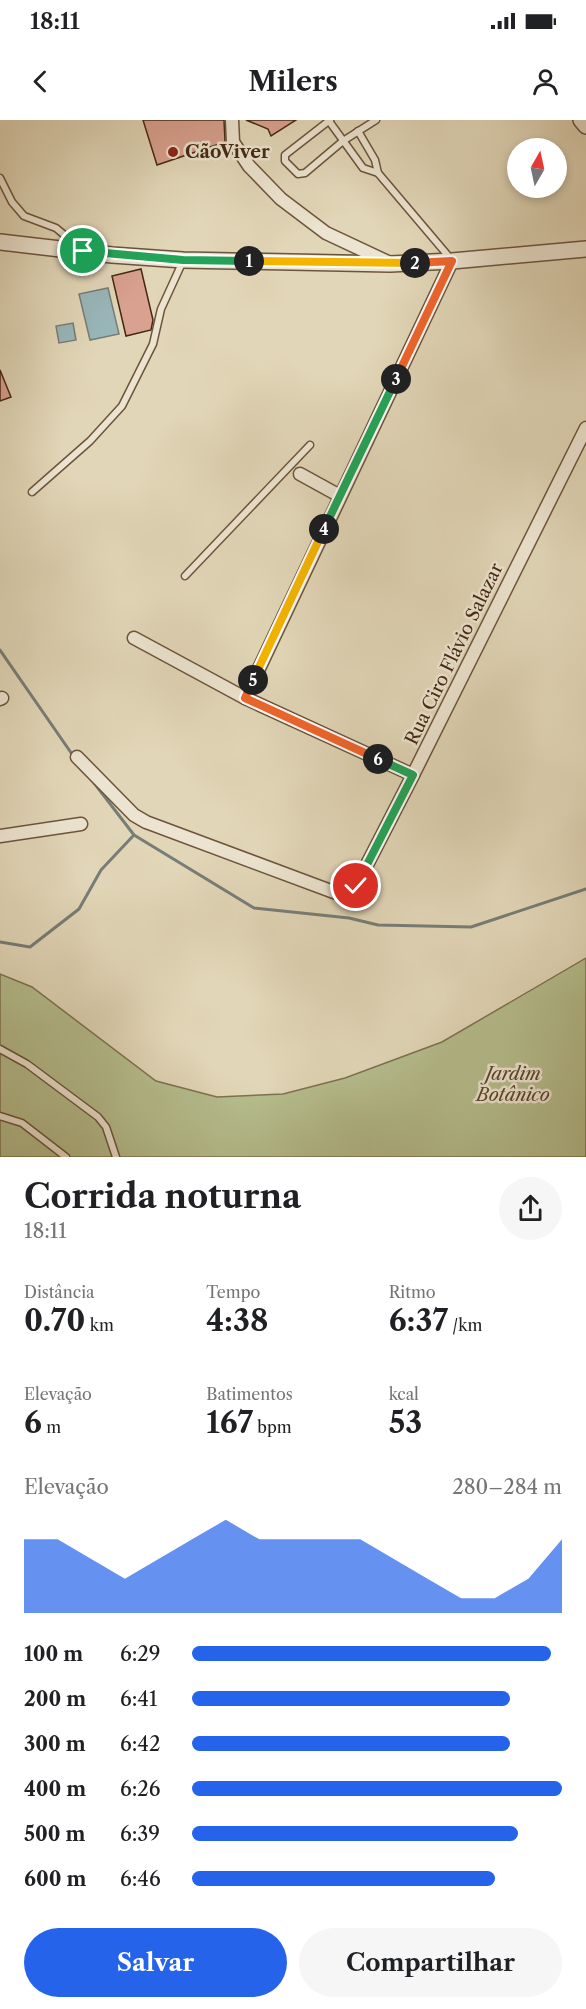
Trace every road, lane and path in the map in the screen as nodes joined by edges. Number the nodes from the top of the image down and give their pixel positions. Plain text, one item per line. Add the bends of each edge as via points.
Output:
1 (232, 120) edge
2 (329, 120) edge
3 (376, 120) edge
4 (581, 120) edge
5 (586, 126) edge
6 (357, 131) junction
7 (343, 141) junction
8 (378, 173) junction
9 (0, 178) edge
10 (0, 242) edge
11 (586, 249) edge
12 (83, 251) junction
13 (183, 260) junction
14 (452, 261) junction
15 (390, 264) junction
16 (586, 428) edge
17 (310, 445) dead end
18 (295, 470) junction
19 (32, 492) dead end
20 (340, 496) junction
21 (185, 576) dead end
22 (134, 638) dead end
23 (245, 698) junction
24 (77, 757) dead end
25 (413, 775) junction
26 (81, 824) dead end
27 (0, 836) edge
28 (0, 1049) edge
29 (0, 1116) edge
30 (66, 1157) edge
31 (116, 1157) edge

1 - 15 street via 233,142 249,166 281,199 326,233
2 - 7 lane
2 - 7 lane via 285,155 285,161 302,174
3 - 6 lane
4 - 5 street
6 - 7 lane
6 - 8 lane via 375,160
7 - 8 lane via 363,168
8 - 14 lane
9 - 12 lane via 24,216 56,228
10 - 12 street
11 - 14 street
12 - 13 street
13 - 15 street
13 - 19 lane via 161,309 153,344 122,406 90,441
14 - 15 street
14 - 20 street
16 - 25 street, Rua Ciro Flávio Salazar
17 - 18 lane
18 - 20 street
18 - 21 lane
20 - 23 street
22 - 23 street
23 - 25 street
24 - 25 street, Rua Ciro Flávio Salazar via 134,815 146,822 339,894 350,893 356,886
26 - 27 street
28 - 31 lane via 27,1064 98,1117
29 - 30 lane via 22,1123

